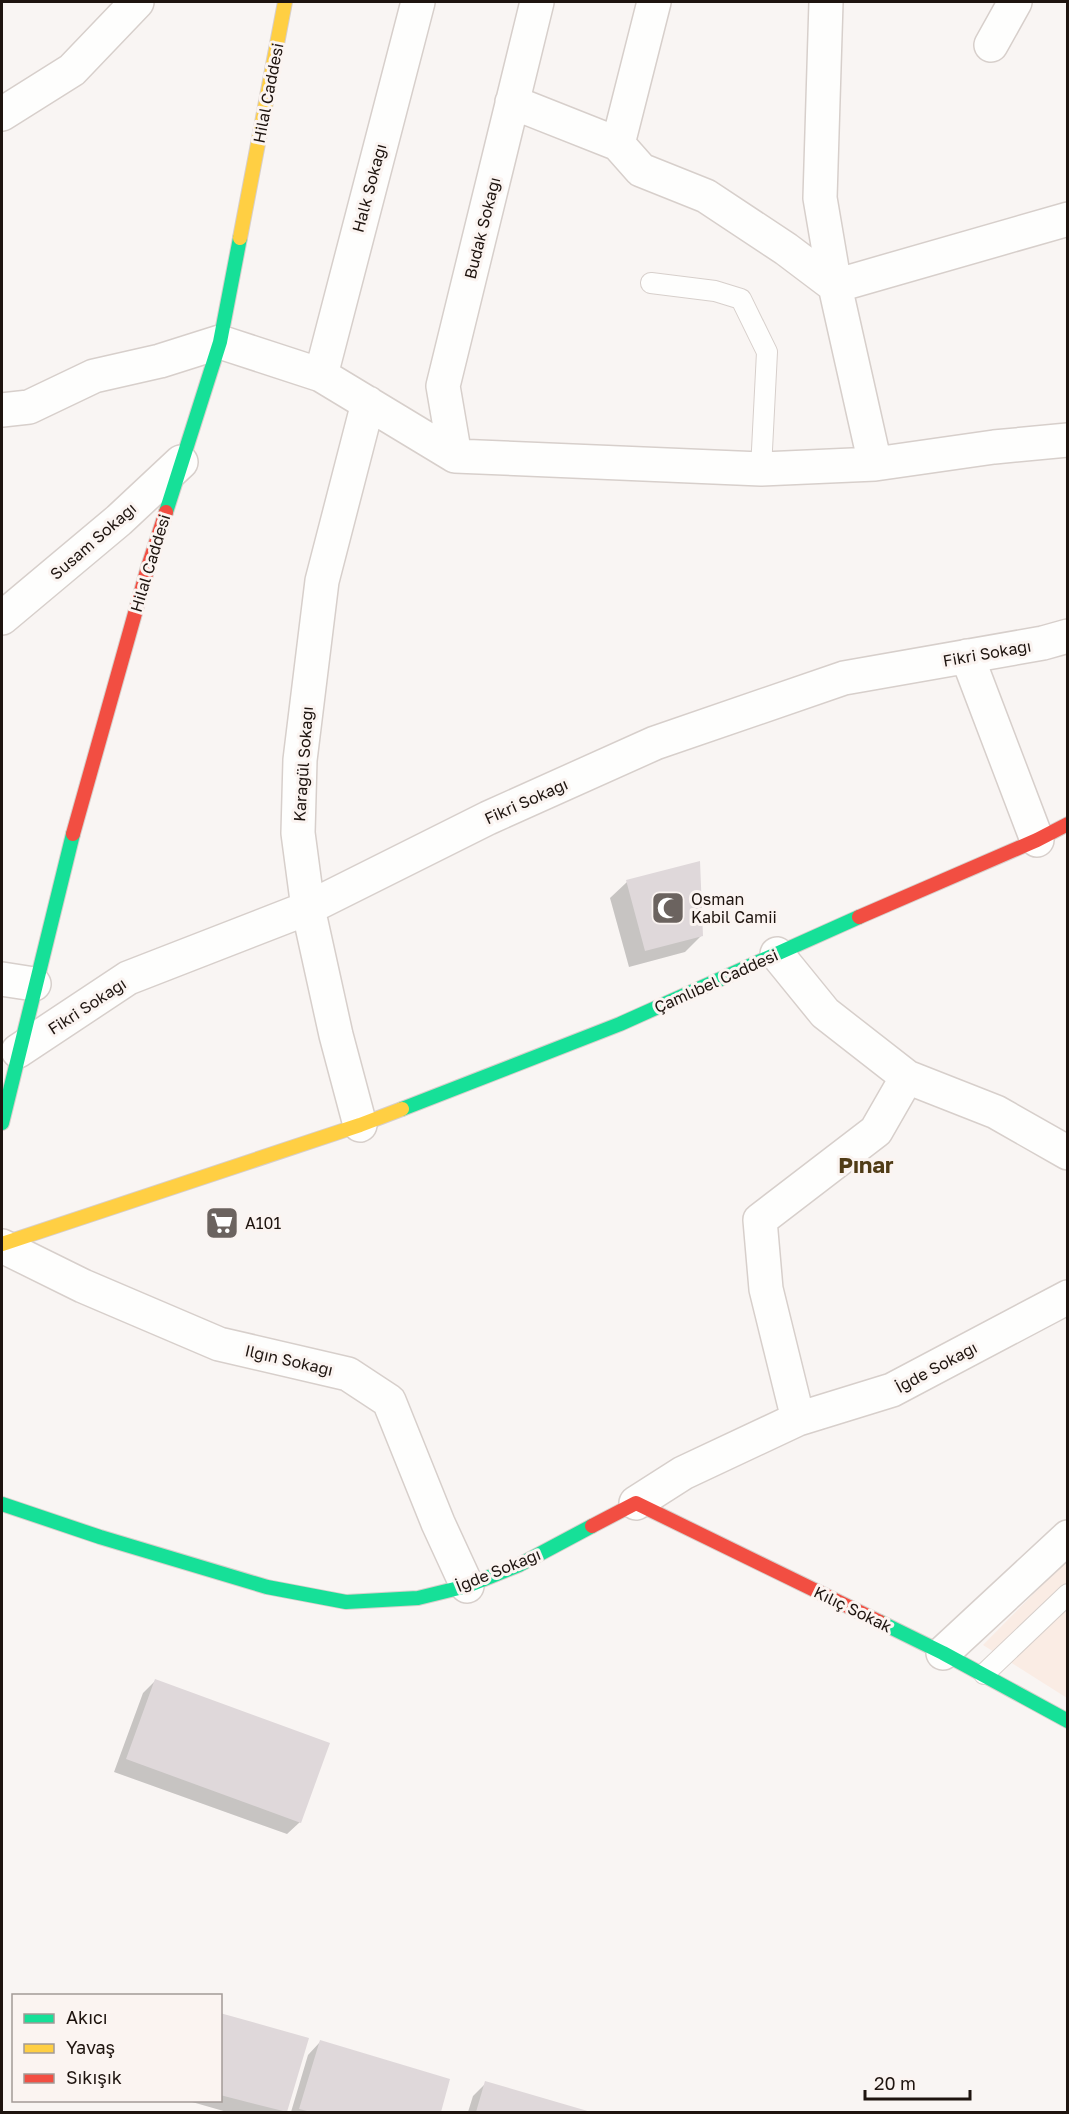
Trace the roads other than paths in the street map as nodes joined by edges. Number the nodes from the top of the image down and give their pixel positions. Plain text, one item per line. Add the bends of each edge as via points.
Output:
1 (137, 2) edge
2 (285, 2) edge
3 (418, 2) edge
4 (537, 2) edge
5 (654, 2) edge
6 (826, 2) edge
7 (1015, 2) edge
8 (991, 45) dead end
9 (512, 102) junction
10 (2, 114) edge
11 (618, 144) junction
12 (1068, 219) edge
13 (651, 283) dead end
14 (835, 286) junction
15 (220, 342) junction
16 (321, 375) junction
17 (368, 403) junction
18 (2, 410) edge
19 (1068, 440) edge
20 (455, 456) junction
21 (181, 462) junction
22 (875, 464) junction
23 (761, 469) junction
24 (2, 618) edge
25 (1068, 636) edge
26 (967, 656) junction
27 (1068, 824) edge
28 (1037, 840) junction
29 (308, 908) junction
30 (777, 954) junction
31 (2, 979) edge
32 (34, 984) junction
33 (18, 1051) junction
34 (906, 1077) junction
35 (2, 1123) edge
36 (360, 1125) junction
37 (1068, 1153) edge
38 (2, 1245) edge
39 (1068, 1297) edge
40 (798, 1419) junction
41 (636, 1503) junction
42 (2, 1504) edge
43 (1068, 1537) edge
44 (467, 1586) junction
45 (1068, 1594) edge
46 (943, 1653) junction
47 (984, 1674) junction
48 (1068, 1720) edge

1 - 10 street via 72,70
2 - 15 street, Hilal Caddesi
3 - 16 street, Halk Sokağı
4 - 9 street, Budak Sokağı
5 - 11 street
6 - 14 street via 820,198
7 - 8 street
9 - 11 street
9 - 20 street, Budak Sokağı via 443,386
11 - 14 street via 641,170 706,196
12 - 14 street
13 - 23 lane via 715,291 741,299 767,352
14 - 22 street
15 - 16 street
15 - 18 street via 94,376 29,407
15 - 21 street, Hilal Caddesi
16 - 17 street
17 - 20 street
17 - 29 street, Karagül Sokağı via 322,581 300,760 298,833
19 - 22 street
20 - 23 street
21 - 24 street, Susam Sokağı
21 - 32 street, Hilal Caddesi via 82,796
22 - 23 street
25 - 26 street, Fikri Sokağı
26 - 28 street
26 - 29 street, Fikri Sokağı via 844,678 655,743 488,818
27 - 28 street, Çamlıbel Caddesi
28 - 30 street, Çamlıbel Caddesi
29 - 33 street, Fikri Sokağı via 128,978
29 - 36 street, Karagül Sokağı
30 - 34 street via 825,1013
30 - 36 street, Çamlıbel Caddesi via 620,1024
31 - 32 street
32 - 33 street, Hilal Caddesi
33 - 35 street, Hilal Caddesi
34 - 37 street via 996,1112
34 - 40 street via 876,1131 760,1220 766,1289
36 - 38 street, Çamlıbel Caddesi
38 - 44 street, Ilgın Sokağı via 83,1287 219,1344 348,1374 389,1401
39 - 40 street, İğde Sokağı via 892,1390
40 - 41 street, İğde Sokağı via 683,1473
41 - 44 street, İğde Sokağı via 519,1565
41 - 46 street, Kılıç Sokak
42 - 44 street, İğde Sokağı via 267,1587 346,1602 418,1598
43 - 46 street
45 - 47 lane
46 - 47 street, Kılıç Sokak
47 - 48 street, Kılıç Sokak

